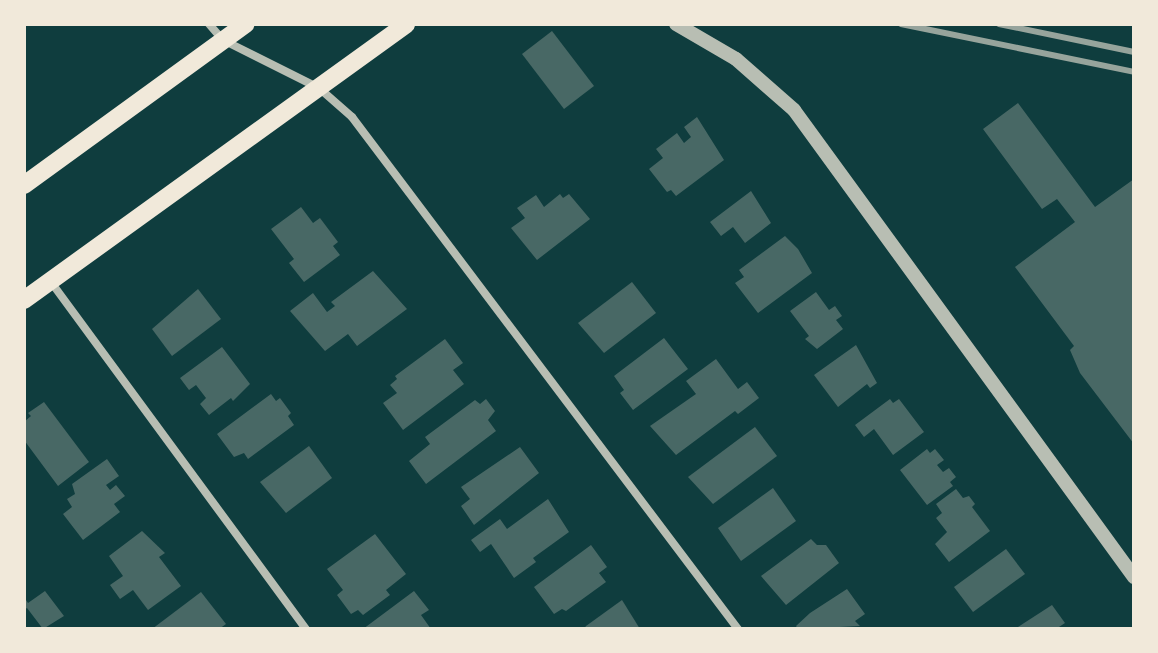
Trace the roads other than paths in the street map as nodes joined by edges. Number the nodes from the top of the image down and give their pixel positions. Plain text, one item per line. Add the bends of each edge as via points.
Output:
1 (209, 24) edge
2 (246, 24) edge
3 (406, 24) edge
4 (676, 24) edge
5 (223, 40) junction
6 (319, 88) junction
7 (24, 185) edge
8 (50, 281) junction
9 (24, 300) edge
10 (1134, 577) edge
11 (306, 629) edge
12 (738, 629) edge

1 - 5 street
2 - 5 main road
3 - 6 main road
4 - 10 street via 736,59 794,110
5 - 6 street
5 - 7 main road
6 - 8 main road
6 - 12 street via 352,117
8 - 9 main road
8 - 11 street

